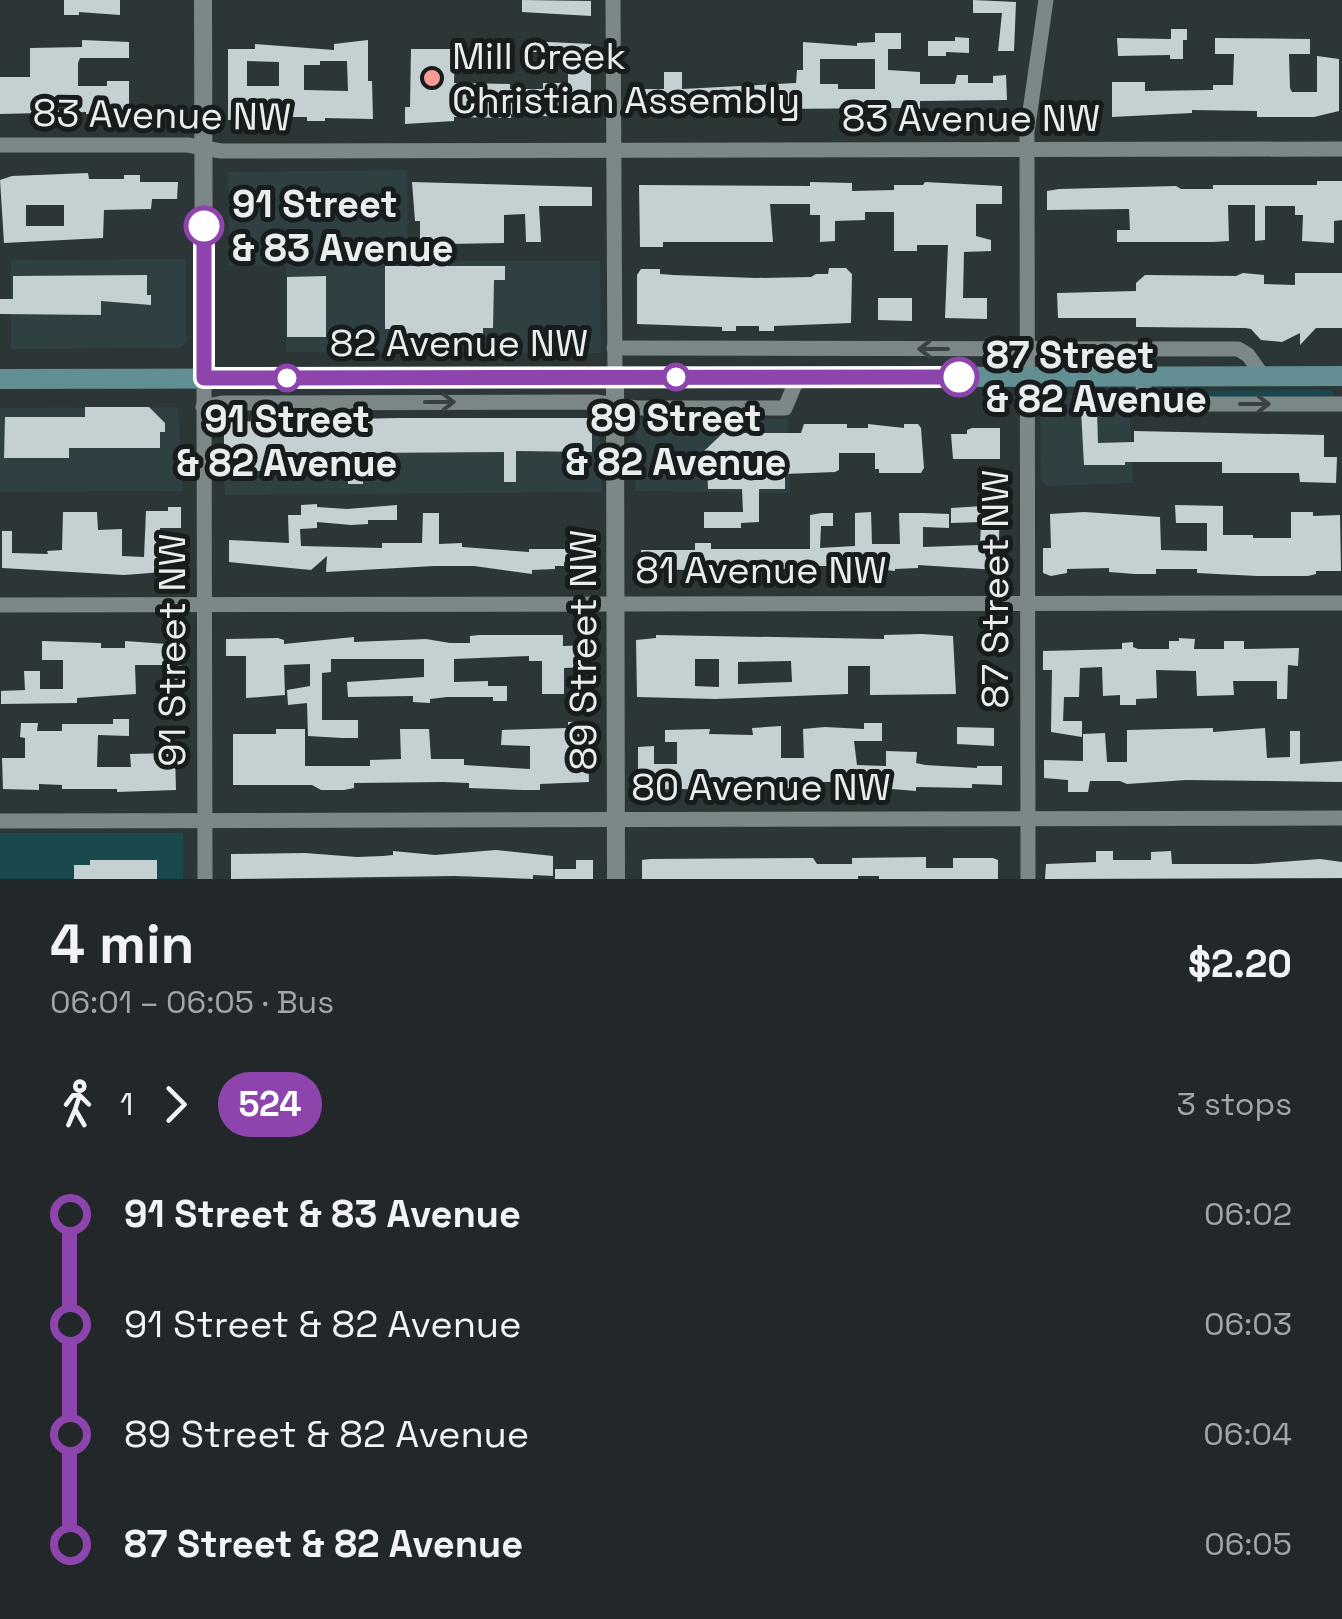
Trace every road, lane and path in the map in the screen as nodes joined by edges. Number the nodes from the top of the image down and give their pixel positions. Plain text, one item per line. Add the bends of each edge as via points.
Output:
1 (203, 0) edge
2 (613, 0) edge
3 (1046, 0) edge
4 (0, 144) edge
5 (203, 148) junction
6 (1342, 150) edge
7 (1027, 151) junction
8 (614, 152) junction
9 (614, 348) junction
10 (1026, 350) junction
11 (1139, 376) junction
12 (1263, 376) junction
13 (1342, 376) edge
14 (798, 377) junction
15 (1027, 377) junction
16 (204, 378) junction
17 (615, 378) junction
18 (0, 379) edge
19 (615, 404) junction
20 (1342, 404) edge
21 (203, 407) junction
22 (616, 602) junction
23 (1027, 602) junction
24 (1342, 602) edge
25 (0, 604) edge
26 (204, 604) junction
27 (1342, 818) edge
28 (1028, 819) junction
29 (205, 820) junction
30 (616, 820) junction
31 (0, 821) edge
32 (205, 879) edge
33 (616, 879) edge
34 (1028, 879) edge

1 - 5 street, 91 Street NW
2 - 8 street, 89 Street NW
3 - 7 street, 87 Street NW
4 - 5 street, 83 Avenue NW
5 - 8 street, 83 Avenue NW
5 - 16 street, 91 Street NW
6 - 7 street, 83 Avenue NW
7 - 8 street, 83 Avenue NW
7 - 10 street, 87 Street NW
8 - 9 street, 89 Street NW
10 -> 9 street, 82 Avenue NW
9 - 17 street, 89 Street NW
10 - 12 street, 82 Avenue NW via 1238,349
10 - 15 street, 87 Street NW
11 - 12 main road, 82 Avenue NW
11 - 15 main road, 82 Avenue NW
11 -> 20 street via 1148,398 1159,404
12 - 13 main road, 82 Avenue NW
14 - 15 main road, 82 Avenue NW
14 - 17 main road, 82 Avenue NW
14 - 19 street, 82 Avenue NW via 785,408
15 - 23 street, 87 Street NW
16 - 17 main road, 82 Avenue NW
16 - 18 main road, 82 Avenue NW
16 - 21 street, 91 Street NW
17 - 19 street, 89 Street NW
21 -> 19 street, 82 Avenue NW
19 - 22 street, 89 Street NW
21 - 26 street, 91 Street NW
22 - 23 street, 81 Avenue NW
22 - 26 street, 81 Avenue NW
22 - 30 street, 89 Street NW
23 - 24 street, 81 Avenue NW
23 - 28 street, 87 Street NW
25 - 26 street, 81 Avenue NW
26 - 29 street, 91 Street NW
27 - 28 street, 80 Avenue NW
28 - 30 street, 80 Avenue NW
28 - 34 street, 87 Street NW
29 - 30 street, 80 Avenue NW
29 - 31 street, 80 Avenue NW
29 - 32 street, 91 Street NW
30 - 33 street, 89 Street NW

